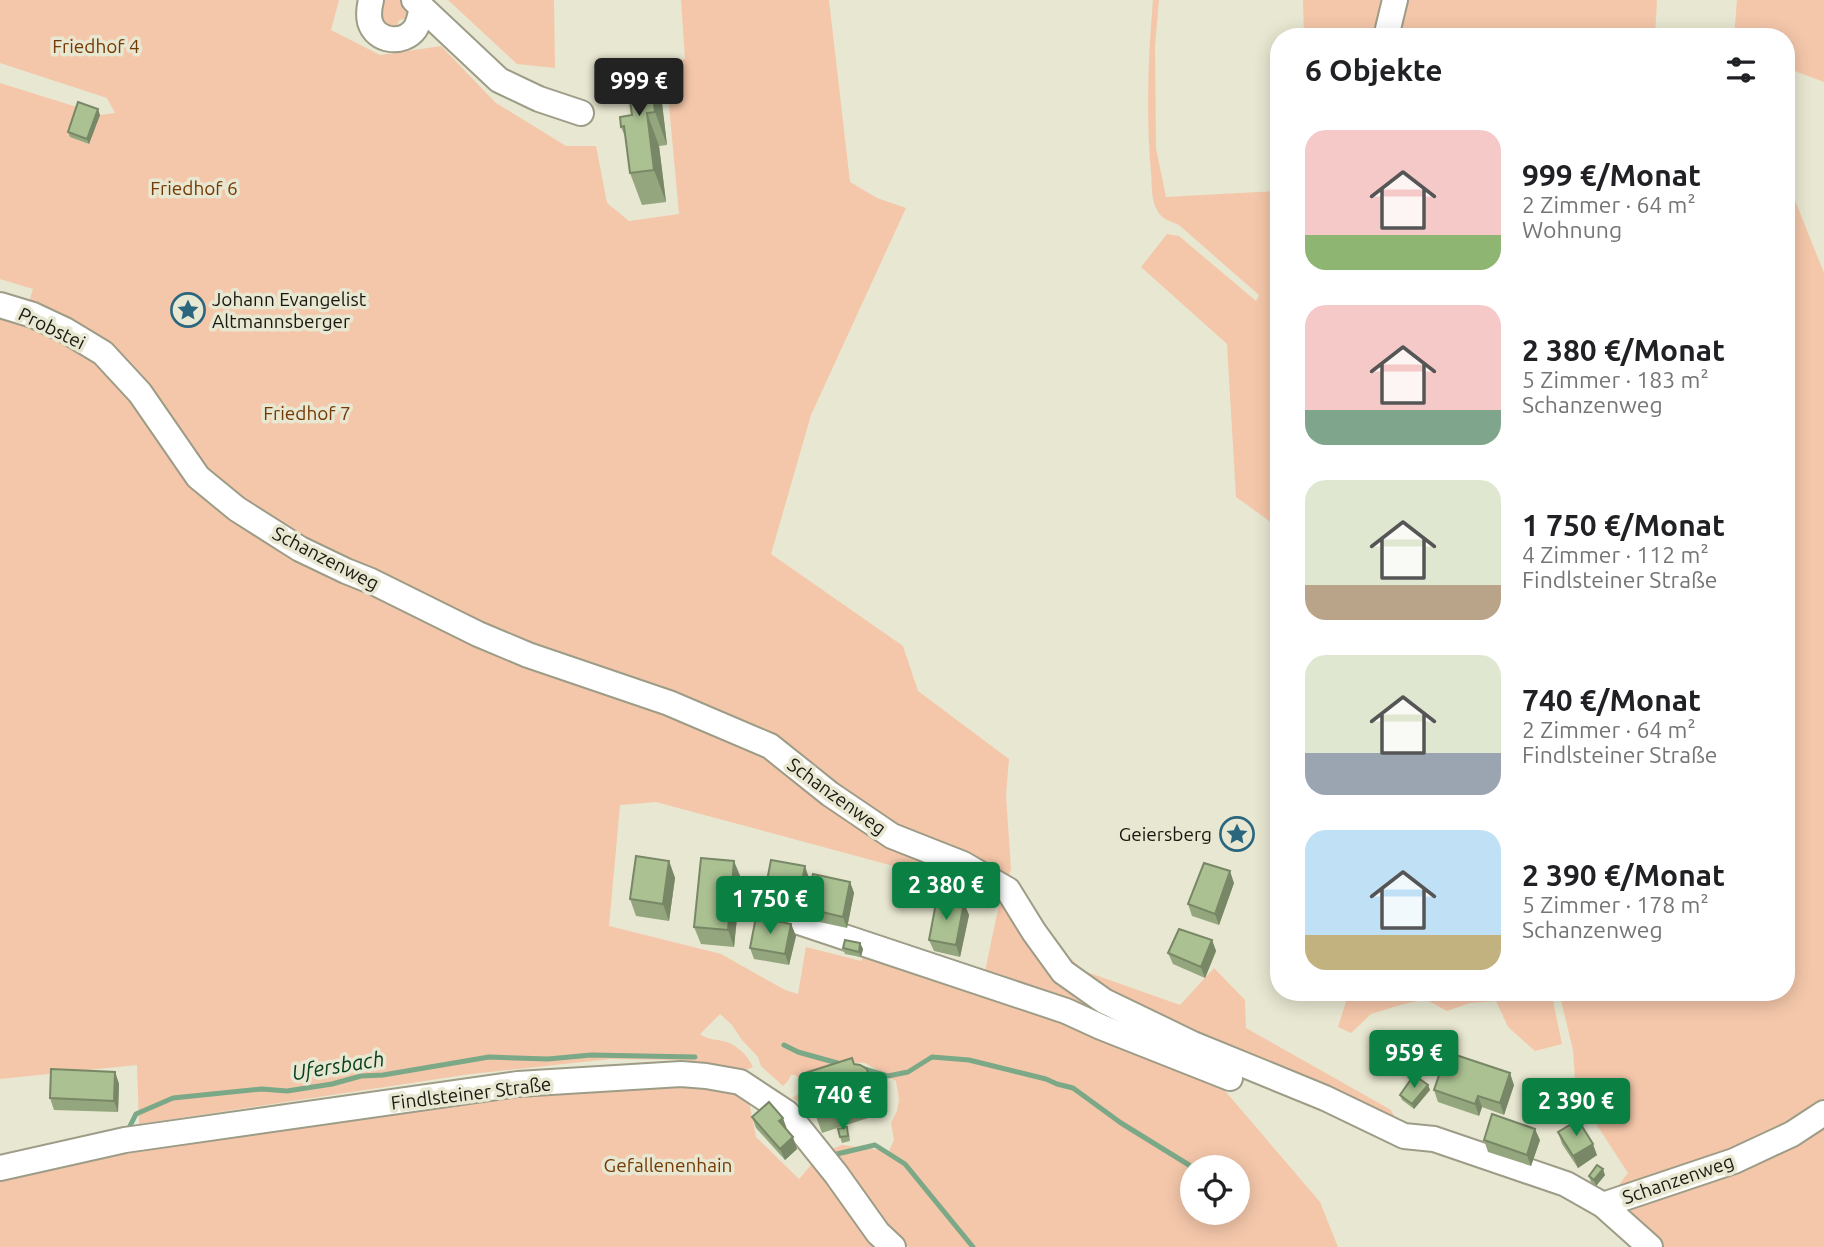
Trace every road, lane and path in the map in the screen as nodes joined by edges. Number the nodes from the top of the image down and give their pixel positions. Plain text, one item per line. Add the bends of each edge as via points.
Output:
1 (371, 0) edge
2 (1395, 0) edge
3 (418, 4) edge
4 (1388, 28) edge
5 (581, 113) dead end
6 (0, 305) edge
7 (103, 353) joint
8 (763, 910) dead end
9 (1824, 1113) edge
10 (1404, 1136) junction
11 (0, 1168) edge
12 (1603, 1205) junction
13 (885, 1240) edge
14 (1650, 1247) edge

1 - 3 street via 371,25 377,33 396,40 419,23
2 - 4 street
3 - 5 street via 499,80
6 - 7 street, Probstei via 33,315
7 - 10 street, Schanzenweg via 140,393 198,477 237,509 300,549 528,655 669,703 771,746 892,836 963,864 1008,890 1063,972 1104,1001
8 - 10 street via 1066,1011 1389,1140
9 - 12 street, Schanzenweg via 1734,1161
10 - 12 street, Schanzenweg via 1434,1139 1566,1184
11 - 13 street, Findlsteiner Straße via 125,1140 518,1084 706,1076 740,1082 787,1113
12 - 14 street

